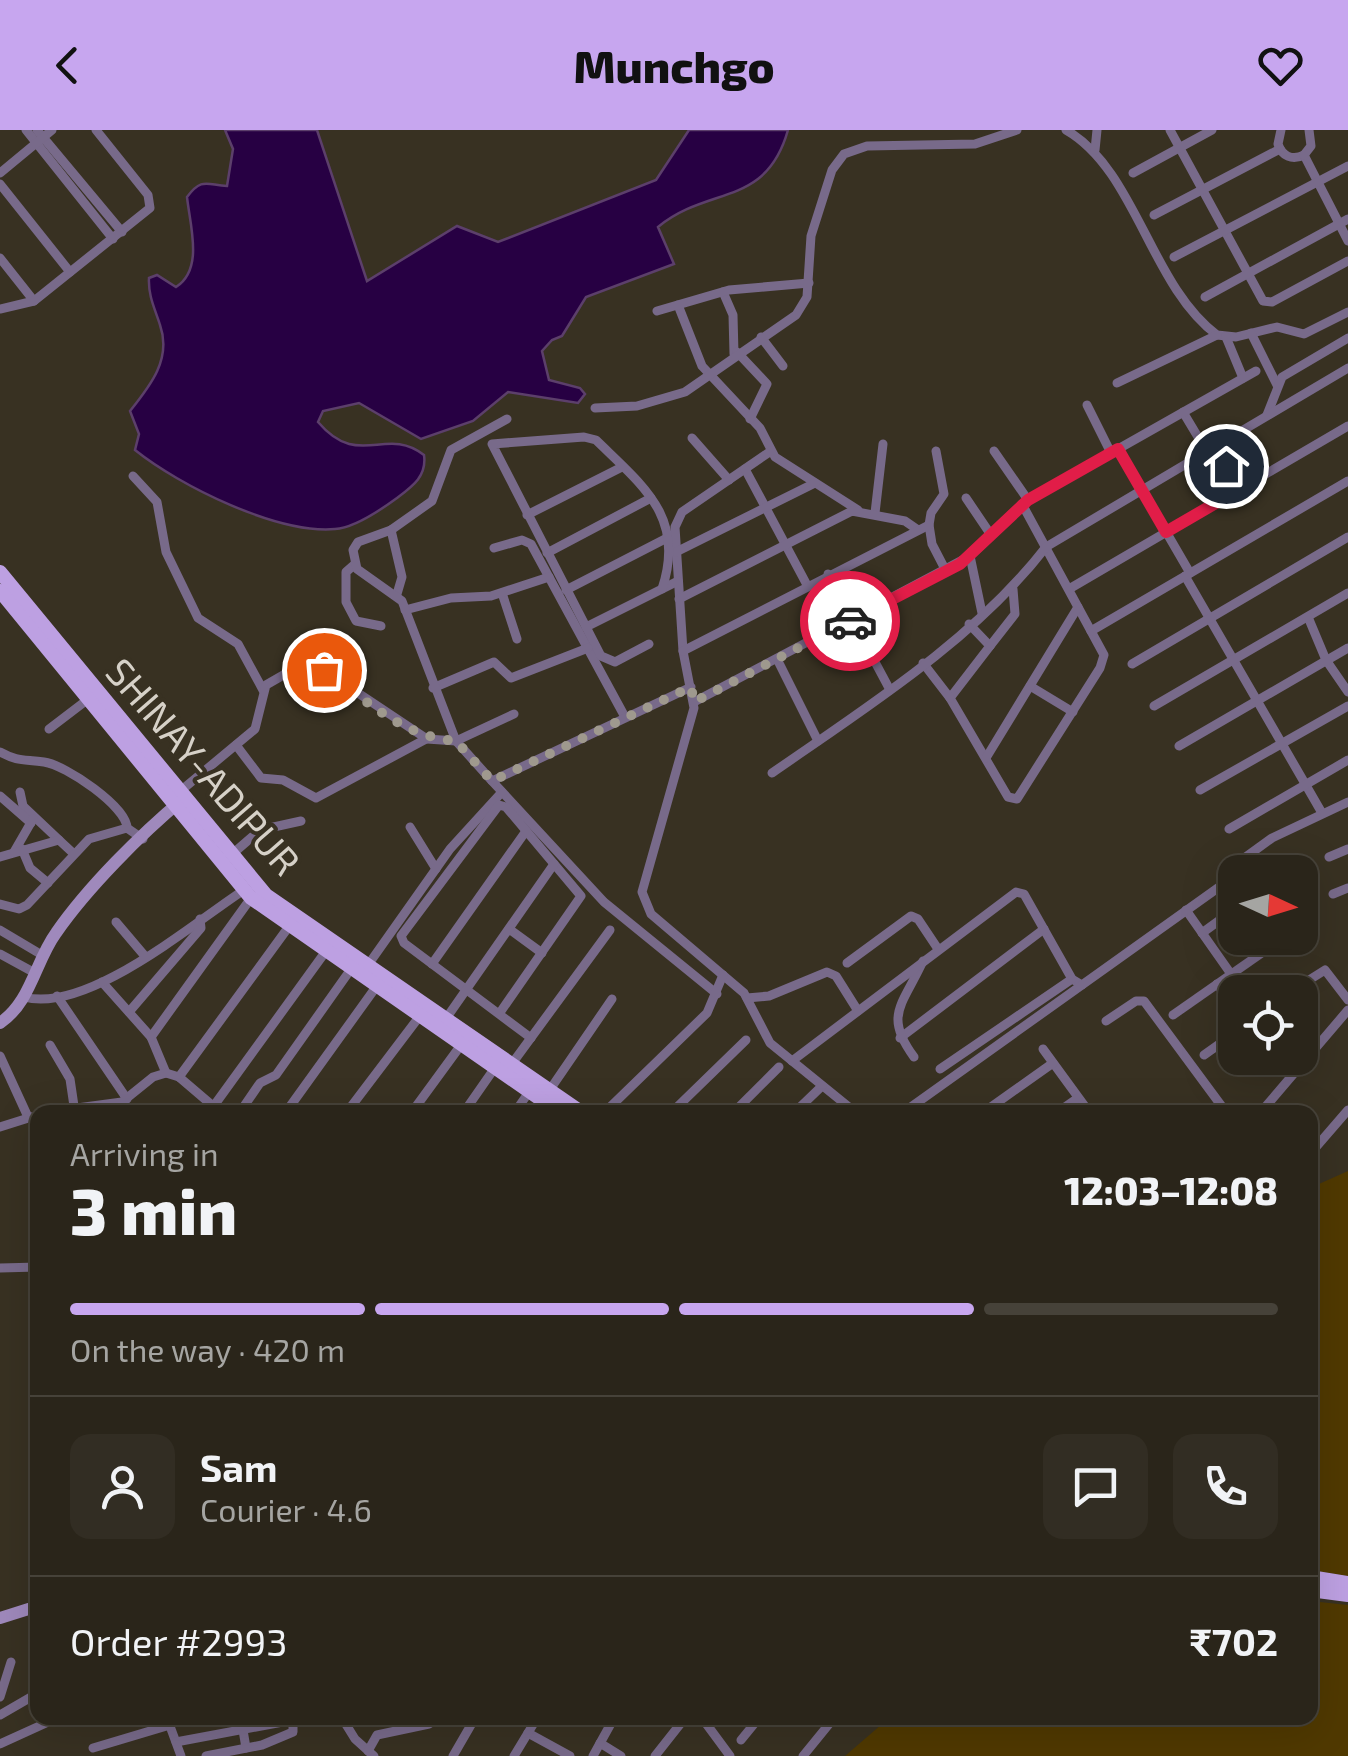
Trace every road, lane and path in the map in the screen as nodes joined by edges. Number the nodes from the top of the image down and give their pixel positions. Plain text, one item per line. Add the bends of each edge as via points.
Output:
1 (26, 130) edge
2 (96, 130) edge
3 (1013, 130) edge
4 (1066, 130) edge
5 (1097, 130) edge
6 (1170, 130) edge
7 (1212, 130) edge
8 (1281, 130) edge
9 (1310, 130) edge
10 (42, 135) edge
11 (1179, 148) junction
12 (1280, 149) junction
13 (1095, 150) junction
14 (1304, 155) junction
15 (1348, 166) edge
16 (0, 173) edge
17 (1133, 173) dead end
18 (1318, 182) junction
19 (0, 184) edge
20 (78, 187) junction
21 (1202, 190) junction
22 (1154, 214) dead end
23 (1344, 221) edge
24 (122, 232) junction
25 (1225, 232) junction
26 (113, 239) junction
27 (1348, 241) edge
28 (1174, 256) dead end
29 (0, 258) edge
30 (1348, 261) edge
31 (70, 272) junction
32 (1248, 274) junction
33 (809, 284) junction
34 (722, 292) junction
35 (1205, 297) dead end
36 (34, 300) junction
37 (678, 305) junction
38 (0, 309) edge
39 (657, 311) dead end
40 (1348, 312) edge
41 (1251, 332) junction
42 (1222, 336) junction
43 (761, 337) junction
44 (1348, 338) edge
45 (736, 354) junction
46 (783, 366) dead end
47 (1348, 368) edge
48 (1256, 372) dead end
49 (710, 376) junction
50 (1243, 378) junction
51 (1117, 383) dead end
52 (1277, 385) junction
53 (1087, 406) dead end
54 (595, 408) dead end
55 (1183, 412) junction
56 (1267, 416) junction
57 (507, 419) dead end
58 (750, 419) junction
59 (1348, 426) edge
60 (1241, 432) junction
61 (692, 438) dead end
62 (883, 444) dead end
63 (936, 451) dead end
64 (994, 451) dead end
65 (1115, 451) junction
66 (771, 452) junction
67 (1207, 452) junction
68 (622, 467) junction
69 (745, 469) junction
70 (133, 476) dead end
71 (729, 480) junction
72 (1348, 481) edge
73 (814, 483) junction
74 (1142, 490) junction
75 (651, 498) junction
76 (966, 498) dead end
77 (1221, 500) junction
78 (1025, 502) junction
79 (765, 508) junction
80 (858, 510) junction
81 (875, 513) junction
82 (526, 515) junction
83 (929, 525) junction
84 (390, 530) junction
85 (918, 530) junction
86 (1166, 532) junction
87 (992, 535) junction
88 (667, 538) junction
89 (1348, 538) edge
90 (785, 545) junction
91 (1046, 547) junction
92 (494, 548) dead end
93 (676, 552) junction
94 (547, 553) junction
95 (970, 556) junction
96 (354, 565) junction
97 (946, 571) junction
98 (0, 572) edge
99 (828, 574) junction
100 (1188, 575) junction
101 (549, 577) junction
102 (678, 581) junction
103 (807, 585) junction
104 (662, 589) junction
105 (1013, 589) junction
106 (1069, 589) junction
107 (566, 590) junction
108 (0, 592) edge
109 (502, 593) junction
110 (1348, 593) edge
111 (397, 594) junction
112 (679, 598) junction
113 (1078, 607) junction
114 (404, 610) junction
115 (982, 614) junction
116 (1308, 617) junction
117 (1209, 619) junction
118 (853, 620) junction
119 (33, 622) junction
120 (970, 624) junction
121 (381, 626) dead end
122 (586, 628) junction
123 (1092, 631) junction
124 (518, 638) dead end
125 (48, 641) junction
126 (648, 644) dead end
127 (990, 646) junction
128 (588, 648) junction
129 (1348, 648) edge
130 (683, 651) junction
131 (777, 659) junction
132 (1233, 660) junction
133 (1326, 660) junction
134 (923, 662) junction
135 (1132, 664) dead end
136 (1030, 686) junction
137 (691, 687) junction
138 (433, 688) junction
139 (263, 690) junction
140 (890, 690) junction
141 (1348, 692) edge
142 (950, 698) junction
143 (88, 700) junction
144 (694, 702) junction
145 (1257, 702) junction
146 (1154, 706) dead end
147 (1348, 706) edge
148 (1073, 712) junction
149 (514, 714) dead end
150 (626, 717) junction
151 (49, 729) dead end
152 (426, 739) junction
153 (456, 741) junction
154 (818, 741) junction
155 (1282, 744) junction
156 (236, 745) junction
157 (1179, 746) dead end
158 (0, 752) edge
159 (986, 758) junction
160 (1348, 760) edge
161 (772, 774) dead end
162 (492, 781) junction
163 (1306, 785) junction
164 (1200, 790) dead end
165 (20, 792) dead end
166 (502, 792) junction
167 (0, 796) edge
168 (178, 800) junction
169 (1348, 802) edge
170 (1322, 813) junction
171 (32, 820) junction
172 (300, 822) dead end
173 (410, 827) dead end
174 (126, 828) junction
175 (1229, 829) dead end
176 (526, 831) junction
177 (143, 839) junction
178 (58, 840) junction
179 (1348, 850) edge
180 (18, 851) junction
181 (74, 854) junction
182 (1, 855) edge
183 (230, 856) junction
184 (1329, 857) dead end
185 (554, 864) junction
186 (436, 869) junction
187 (48, 883) junction
188 (1348, 888) edge
189 (248, 894) junction
190 (1333, 894) dead end
191 (0, 904) edge
192 (1186, 910) junction
193 (200, 919) junction
194 (1218, 921) edge
195 (116, 922) dead end
196 (290, 926) junction
197 (1044, 928) junction
198 (509, 929) junction
199 (0, 930) edge
200 (610, 930) dead end
201 (1202, 933) junction
202 (938, 949) junction
203 (326, 951) junction
204 (542, 952) junction
205 (0, 954) edge
206 (42, 954) junction
207 (144, 955) junction
208 (1258, 955) edge
209 (924, 960) junction
210 (432, 964) junction
211 (847, 964) dead end
212 (368, 965) junction
213 (351, 969) junction
214 (35, 973) junction
215 (1231, 974) joint
216 (723, 975) junction
217 (1317, 975) edge
218 (102, 982) junction
219 (1077, 982) junction
220 (1218, 984) edge
221 (376, 987) junction
222 (466, 990) junction
223 (717, 994) junction
224 (57, 996) junction
225 (24, 997) junction
226 (747, 998) junction
227 (612, 1000) dead end
228 (1348, 1000) edge
229 (1348, 1010) edge
230 (858, 1011) junction
231 (129, 1012) junction
232 (499, 1014) junction
233 (1173, 1015) dead end
234 (420, 1017) junction
235 (445, 1020) junction
236 (1106, 1022) dead end
237 (0, 1023) edge
238 (151, 1037) junction
239 (531, 1038) junction
240 (900, 1038) junction
241 (746, 1040) dead end
242 (50, 1045) dead end
243 (461, 1045) junction
244 (1218, 1045) edge
245 (1043, 1049) dead end
246 (1204, 1055) dead end
247 (0, 1056) edge
248 (914, 1057) dead end
249 (792, 1061) junction
250 (1053, 1063) junction
251 (511, 1066) junction
252 (779, 1067) dead end
253 (494, 1069) junction
254 (940, 1069) dead end
255 (166, 1073) junction
256 (179, 1076) junction
257 (822, 1086) junction
258 (548, 1091) junction
259 (530, 1092) junction
260 (129, 1097) junction
261 (1078, 1098) junction
262 (74, 1105) edge
263 (80, 1105) edge
264 (131, 1105) edge
265 (211, 1105) edge
266 (220, 1105) edge
267 (245, 1105) edge
268 (291, 1105) edge
269 (352, 1105) edge
270 (417, 1105) edge
271 (469, 1105) edge
272 (520, 1105) edge
273 (549, 1105) edge
274 (570, 1105) edge
275 (612, 1105) edge
276 (679, 1105) edge
277 (741, 1105) edge
278 (802, 1105) edge
279 (846, 1105) edge
280 (913, 1105) edge
281 (994, 1105) edge
282 (1068, 1105) edge
283 (1084, 1105) edge
284 (1221, 1105) edge
285 (1268, 1105) edge
286 (1348, 1110) edge
287 (30, 1111) edge
288 (30, 1117) edge
289 (0, 1126) edge
290 (1318, 1145) edge
291 (30, 1267) edge
292 (0, 1268) edge
293 (1318, 1579) edge
294 (1348, 1582) edge
295 (1318, 1591) edge
296 (1348, 1595) edge
297 (30, 1608) edge
298 (0, 1618) edge
299 (11, 1662) dead end
300 (0, 1697) edge
301 (30, 1697) edge
302 (0, 1714) edge
303 (42, 1725) edge
304 (158, 1725) edge
305 (170, 1725) edge
306 (242, 1725) edge
307 (271, 1725) edge
308 (293, 1725) edge
309 (348, 1725) edge
310 (424, 1725) edge
311 (471, 1725) edge
312 (533, 1725) edge
313 (610, 1725) edge
314 (679, 1725) edge
315 (707, 1725) edge
316 (753, 1725) edge
317 (828, 1725) edge
318 (243, 1730) junction
319 (528, 1733) junction
320 (740, 1740) dead end
321 (176, 1742) junction
322 (600, 1743) junction
323 (0, 1744) edge
324 (262, 1745) junction
325 (93, 1748) dead end
326 (246, 1748) junction
327 (371, 1754) edge
328 (454, 1754) edge
329 (181, 1756) edge
330 (206, 1756) edge
331 (267, 1756) edge
332 (514, 1756) edge
333 (570, 1756) edge
334 (593, 1756) edge
335 (621, 1756) edge
336 (655, 1756) edge
337 (730, 1756) edge
338 (803, 1756) edge

1 - 10 street
2 - 24 street via 151,199 148,212
3 - 33 street via 975,144 867,146 844,154 832,170 812,236
4 - 13 street
5 - 13 street
6 - 11 street
7 - 11 street
8 - 12 street
9 - 14 street via 1312,146
10 - 16 street
10 - 20 street
11 - 17 street
11 - 21 street
12 - 14 street via 1294,158
12 - 21 street
13 - 42 street via 1165,272
14 - 18 street
15 - 18 street
18 - 23 street
18 - 25 street
19 - 31 street
20 - 24 street
20 - 26 street
21 - 22 street
21 - 25 street
23 - 27 street
23 - 32 street
24 - 26 street
25 - 28 street
25 - 32 street
26 - 31 street
29 - 36 street
30 - 32 street via 1272,302 1260,298
31 - 36 street
32 - 35 street
33 - 34 street
33 - 43 street via 796,314
34 - 37 street
34 - 45 street via 733,315
36 - 38 street
37 - 39 street
37 - 49 street via 692,349
40 - 41 street via 1304,334 1277,327
41 - 42 street
41 - 52 street
42 - 50 street
42 - 51 street
43 - 45 street
43 - 46 street
44 - 52 street
45 - 49 street
45 - 58 street via 768,384
47 - 56 street
48 - 50 street
49 - 54 street via 648,404
49 - 58 street
50 - 55 street
52 - 56 street
53 - 65 street
55 - 65 street
55 - 67 street
56 - 60 street
57 - 84 street via 452,450 436,496
58 - 66 street
59 - 77 street
60 - 67 street
60 - 77 street
61 - 71 street
62 - 81 street
63 - 83 street via 944,494
64 - 78 street
65 - 74 street
65 - 78 street
66 - 69 street
66 - 73 street
67 - 74 street
68 - 75 street
68 - 82 street
68 - 82 street via 590,438 496,441 494,452
69 - 71 street
69 - 79 street
70 - 139 street via 158,502 166,552 198,618 238,644
71 - 93 street via 682,512
72 - 100 street
73 - 79 street
73 - 80 street
74 - 86 street
74 - 91 street
75 - 88 street via 664,513
75 - 94 street
76 - 87 street
77 - 86 street
78 - 87 street
78 - 91 street
79 - 90 street
79 - 93 street
80 - 81 street
80 - 90 street
81 - 85 street
82 - 94 street
83 - 85 street
83 - 97 street
84 - 96 street via 355,545
84 - 111 street via 402,577
85 - 99 street
86 - 100 street
86 - 106 street
87 - 95 street
88 - 104 street
88 - 107 street
89 - 117 street
90 - 103 street
90 - 112 street
91 - 105 street
91 - 106 street
92 - 101 street via 528,541
93 - 102 street
94 - 107 street
95 - 97 street
95 - 115 street
96 - 111 street
96 - 121 street via 346,572 347,608 356,621
97 - 118 street
98 - 119 main road, SHINAY-ADIPUR
99 - 103 street
99 - 118 street
100 - 117 street
100 - 123 street
101 - 109 street
101 - 128 street
102 - 104 street
102 - 112 street
103 - 130 street
104 - 122 street
105 - 115 street
105 - 127 street via 1015,614
106 - 113 street
107 - 122 street
108 - 119 main road, SHINAY-ADIPUR
109 - 114 street
109 - 124 street
110 - 116 street
111 - 114 street
112 - 130 street
113 - 123 street
113 - 136 street
114 - 138 street
115 - 120 street
116 - 132 street
116 - 133 street
117 - 132 street
117 - 135 street
118 - 131 street
118 - 140 street
119 - 125 main road, SHINAY-ADIPUR
120 - 127 street
120 - 134 street
122 - 126 street via 610,663
123 - 148 street via 1104,660
125 - 143 main road, SHINAY-ADIPUR
125 - 168 main road, SHINAY-ADIPUR
127 - 142 street
128 - 138 street via 511,678 494,662
128 - 150 street
129 - 133 street
130 - 137 street
131 - 144 street
131 - 154 street
132 - 145 street
132 - 146 street
133 - 141 street
133 - 145 street
134 - 140 street
134 - 142 street
136 - 148 street
136 - 159 street
137 - 144 street
137 - 150 street
138 - 153 street
139 - 152 street via 299,666 314,666
139 - 156 street via 255,728
140 - 154 street
142 - 159 street
143 - 151 street
143 - 168 main road, SHINAY-ADIPUR
144 - 216 street via 642,892 650,914
145 - 155 street
145 - 157 street
147 - 155 street
148 - 159 street via 1017,799 1008,797
149 - 153 street
150 - 162 street
152 - 153 street
152 - 156 street via 316,798 283,780 261,778
153 - 162 street
154 - 161 street
155 - 163 street
155 - 164 street
156 - 168 street
158 - 174 street via 18,762 49,763 81,781 122,812
160 - 163 street
162 - 166 street
163 - 170 street
163 - 175 street
165 - 171 street
166 - 186 street
166 - 223 street via 593,892
167 - 171 street
168 - 177 street
168 - 183 main road, SHINAY-ADIPUR
168 - 189 main road, SHINAY-ADIPUR
169 - 170 street
170 - 192 street via 1257,848
171 - 178 street
171 - 180 street
172 - 183 street via 260,830
173 - 186 street
174 - 177 street
174 - 181 street via 94,836
176 - 185 street
176 - 210 street
176 - 210 street via 506,807 496,806 403,931 404,943
177 - 206 street via 70,914
178 - 180 street
178 - 181 street
179 - 184 street
180 - 182 street
180 - 187 street
181 - 187 street
183 - 212 main road, SHINAY-ADIPUR via 266,895
185 - 198 street
185 - 204 street via 581,896
186 - 212 street
187 - 191 street via 22,908
188 - 190 street
189 - 193 street
189 - 196 main road, SHINAY-ADIPUR
189 - 238 street
192 - 201 street
192 - 219 street
193 - 207 street
193 - 231 street via 199,930
194 - 201 street
195 - 207 street
196 - 203 main road, SHINAY-ADIPUR
196 - 256 street
197 - 202 street via 1024,894 1016,892
197 - 219 street
197 - 240 street
198 - 204 street
198 - 222 street
199 - 206 street
200 - 239 street
201 - 215 street
202 - 209 street
202 - 211 street via 911,916
203 - 213 main road, SHINAY-ADIPUR
203 - 266 street
204 - 232 street
205 - 214 street
206 - 214 street
207 - 218 street
208 - 215 street
209 - 230 street
209 - 240 street via 896,1021
210 - 222 street
212 - 235 main road, SHINAY-ADIPUR
213 - 221 main road, SHINAY-ADIPUR
213 - 267 street via 276,1076 263,1080
214 - 225 street
216 - 223 street
216 - 226 street
217 - 228 street via 1325,970
218 - 224 street
218 - 231 street
219 - 254 street
219 - 280 street
220 - 233 street
221 - 234 main road, SHINAY-ADIPUR
221 - 268 street
222 - 232 street
222 - 235 street
223 - 275 street via 707,1013
224 - 225 street
224 - 260 street
225 - 237 street
226 - 230 street via 827,972
226 - 249 street via 770,1044
227 - 258 street
229 - 285 street
230 - 249 street
231 - 238 street
232 - 239 street
234 - 243 main road, SHINAY-ADIPUR
234 - 269 street
235 - 251 main road, SHINAY-ADIPUR
236 - 284 street via 1144,1000
238 - 255 street
239 - 251 street
240 - 248 street
241 - 276 street
242 - 262 street via 70,1079
243 - 253 main road, SHINAY-ADIPUR
243 - 270 street
244 - 246 street
245 - 250 street
247 - 287 street
249 - 257 street
250 - 261 street
250 - 281 street
251 - 258 main road, SHINAY-ADIPUR
252 - 277 street
253 - 259 main road, SHINAY-ADIPUR
253 - 271 street
255 - 256 street
255 - 260 street
256 - 265 street
257 - 278 street
257 - 279 street
258 - 274 main road, SHINAY-ADIPUR
259 - 272 street
259 - 273 main road, SHINAY-ADIPUR
260 - 263 street
260 - 264 street
261 - 282 street
261 - 283 street
286 - 290 street
288 - 289 street
291 - 292 street
293 - 294 main road
295 - 296 main road
297 - 298 street
299 - 300 street
301 - 302 street
303 - 323 street
304 - 325 street
305 - 321 street
306 - 318 street
307 - 318 street
308 - 324 street via 293,1732
309 - 327 street
310 - 327 street via 377,1735
311 - 328 street
312 - 319 street
313 - 322 street
314 - 336 street
315 - 337 street
316 - 320 street
317 - 338 street
318 - 321 street
318 - 326 street
319 - 332 street
319 - 333 street
321 - 329 street
322 - 334 street
322 - 335 street
324 - 326 street
324 - 331 street
326 - 330 street

